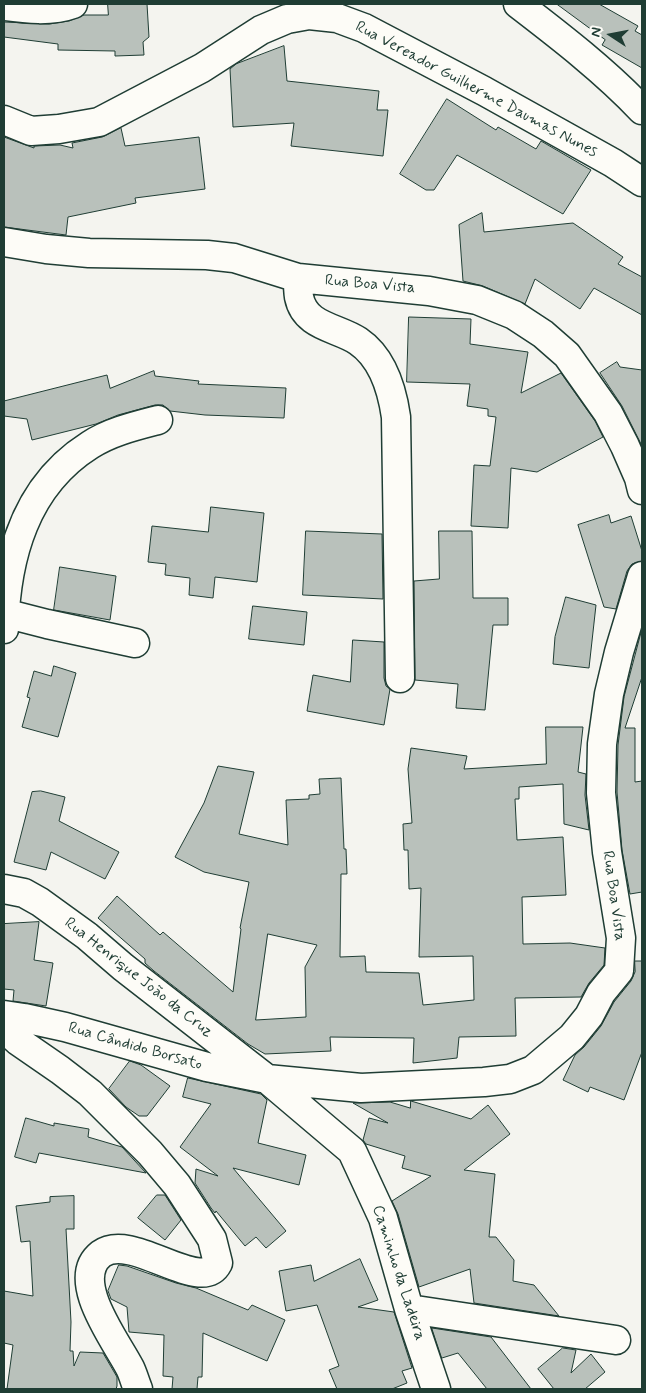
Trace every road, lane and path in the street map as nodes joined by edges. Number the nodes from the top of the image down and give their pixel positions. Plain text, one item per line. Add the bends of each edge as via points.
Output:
1 (73, 4) edge
2 (518, 4) edge
3 (4, 6) edge
4 (633, 92) edge
5 (642, 110) edge
6 (4, 120) edge
7 (642, 182) edge
8 (4, 242) edge
9 (298, 278) junction
10 (158, 420) dead end
11 (642, 490) edge
12 (642, 576) edge
13 (4, 613) edge
14 (4, 629) edge
15 (135, 643) dead end
16 (400, 678) dead end
17 (4, 889) edge
18 (4, 1015) edge
19 (4, 1028) edge
20 (267, 1079) junction
21 (409, 1309) junction
22 (616, 1340) dead end
23 (138, 1389) edge
24 (436, 1389) edge

1 - 3 street via 38,9
2 - 4 street
4 - 5 street
6 - 7 street, Rua Vereador Guilherme Daumas Nunes via 31,130 99,122 202,68 261,30 287,19 309,15 337,18 364,28 613,163
8 - 9 street, Rua Boa Vista via 89,253 234,258
9 - 11 street, Rua Boa Vista via 429,291 478,300 514,315 544,334 567,355 587,382 625,446
9 - 16 street via 299,298 307,316 359,341 385,374 392,396 396,418
10 - 13 street via 124,429 90,445 60,469 34,502 17,539
12 - 20 street, Rua Boa Vista via 619,652 602,744 600,793 621,938 619,971 601,993 589,1016 572,1037 533,1070 510,1079 361,1088
13 - 14 street
13 - 15 street
17 - 20 street, Rua Henrique João da Cruz via 40,902
18 - 20 street, Rua Cândido Borsato via 64,1027 207,1067
19 - 23 street via 90,1093 150,1153 178,1185 212,1239 218,1263 212,1271 205,1273 192,1273 154,1258 116,1249 108,1249 93,1263 91,1290 104,1324 130,1368
20 - 21 street, Caminho da Ladeira via 352,1151 383,1218
21 - 22 street
21 - 24 street, Caminho da Ladeira

